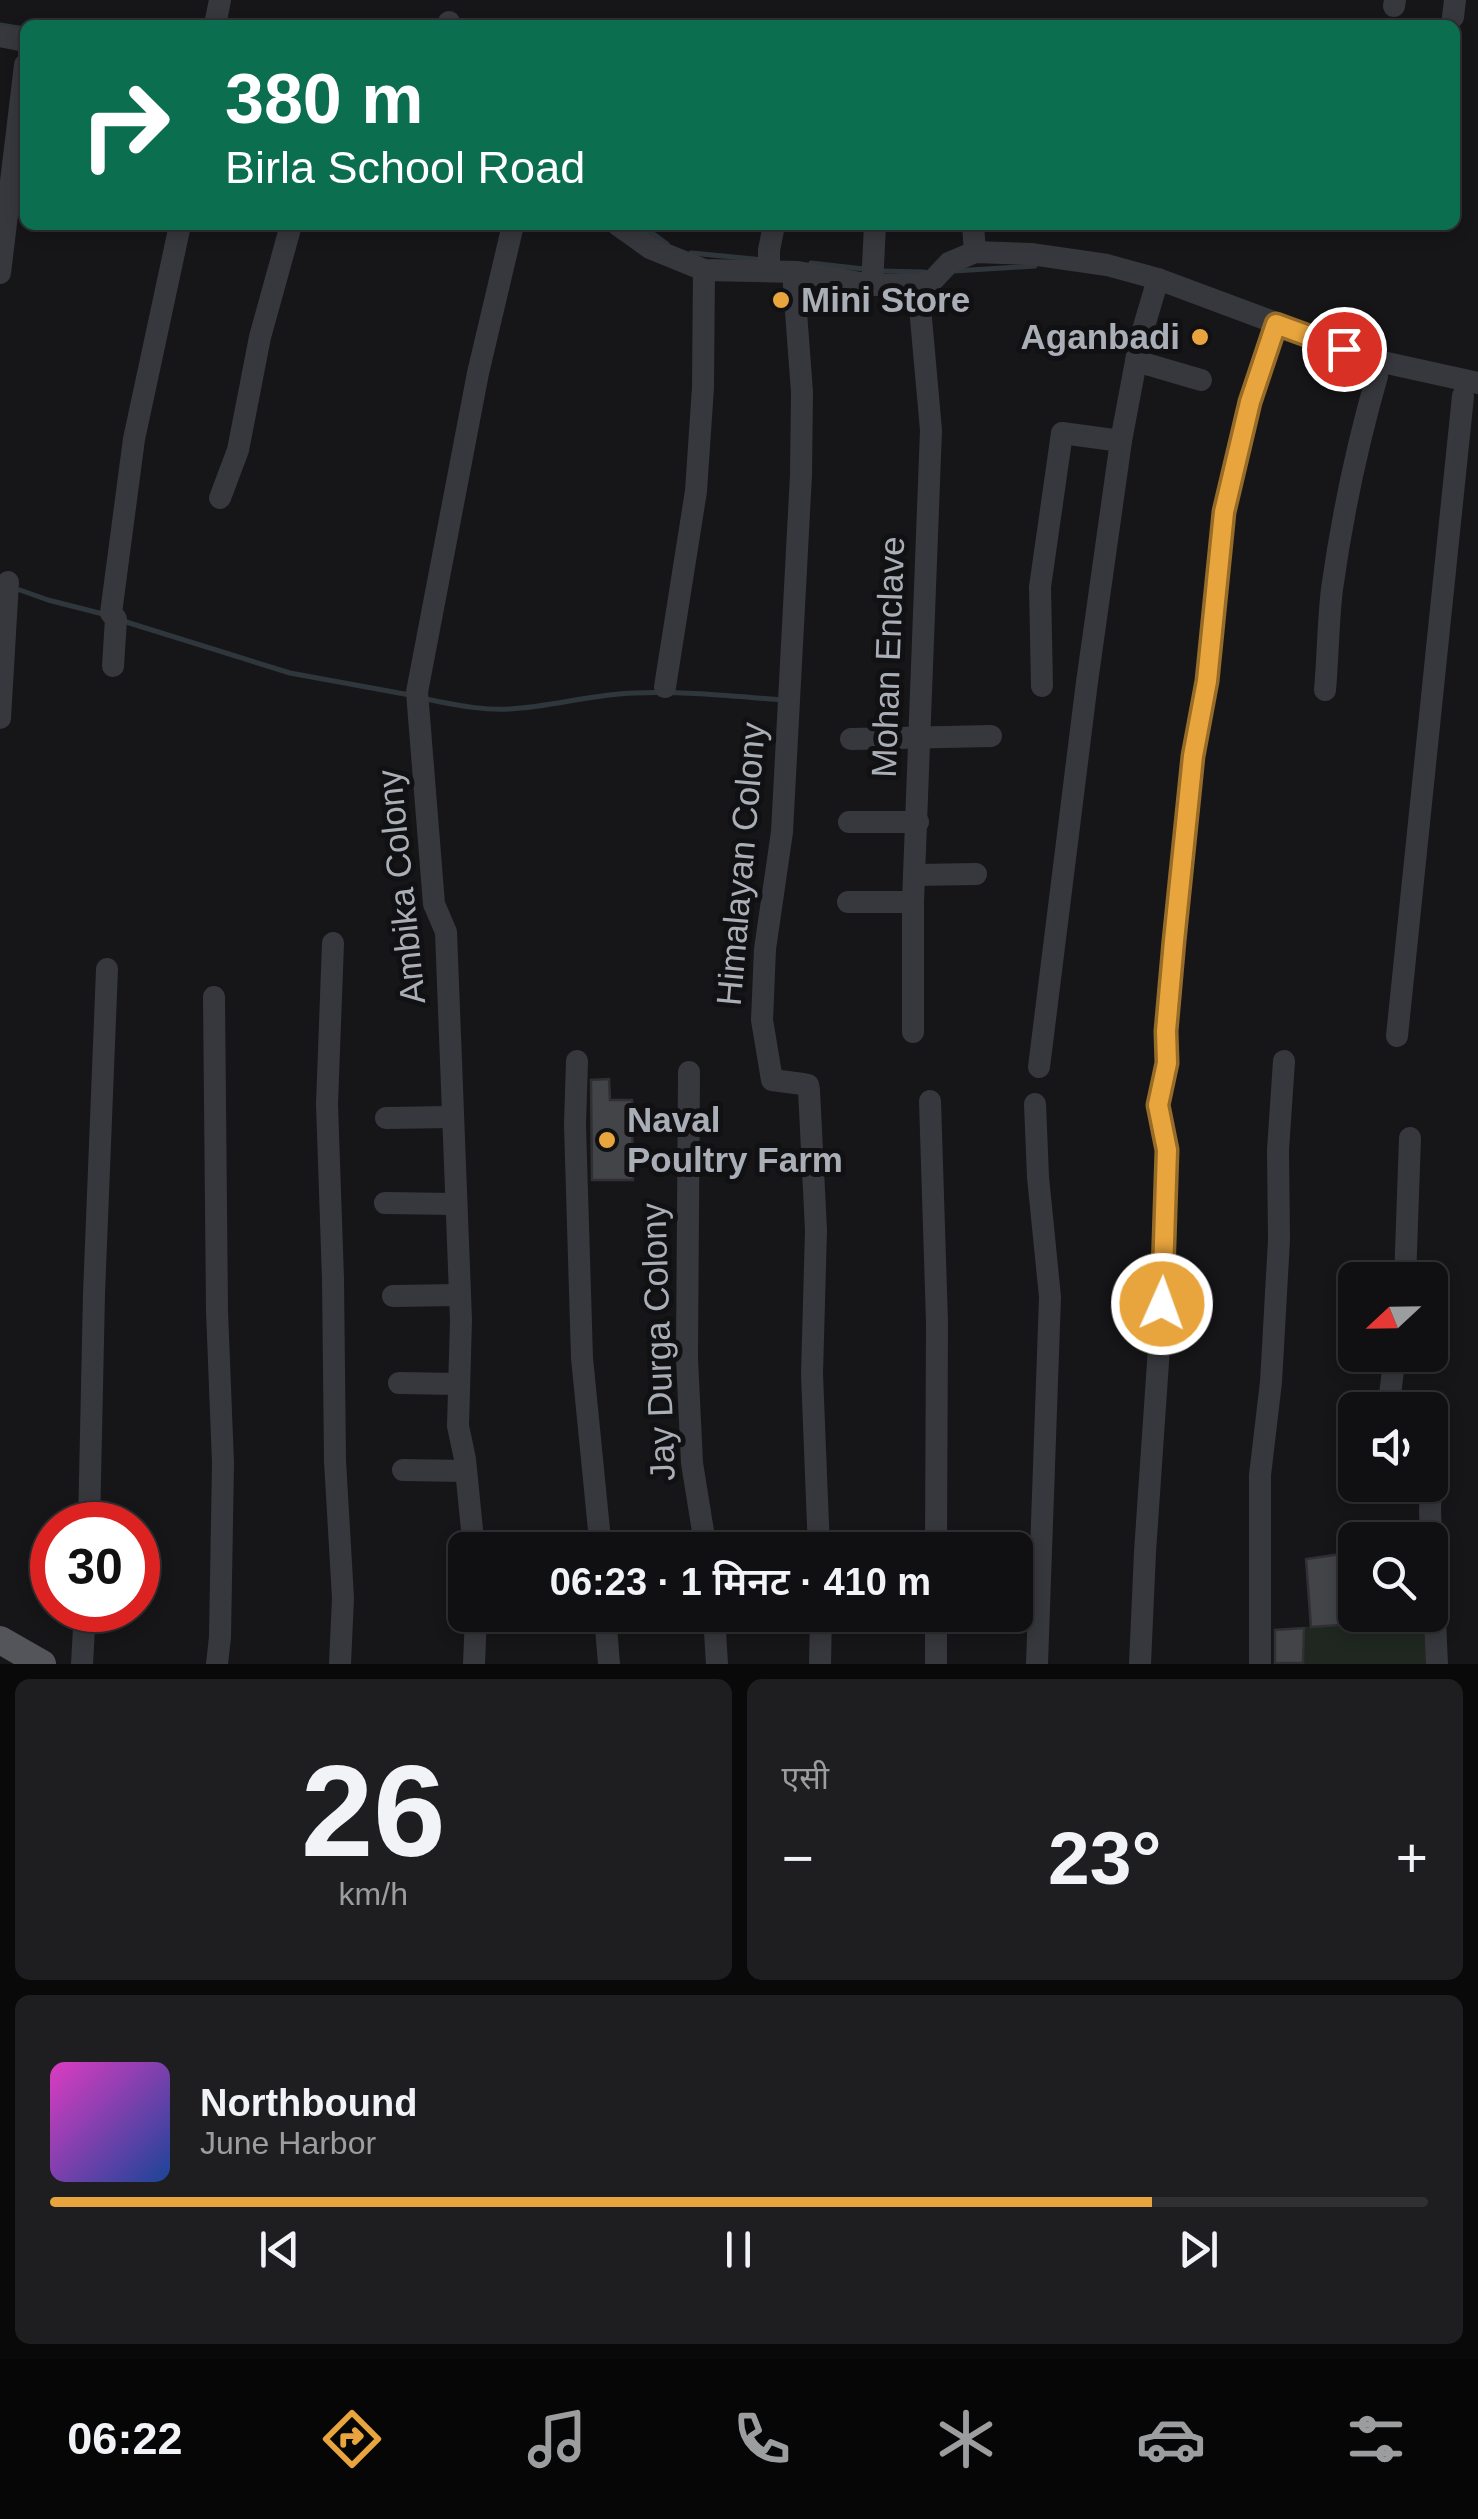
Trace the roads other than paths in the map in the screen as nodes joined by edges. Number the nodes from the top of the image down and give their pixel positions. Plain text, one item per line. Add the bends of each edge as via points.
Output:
1 (20, 107) edge
2 (179, 230) edge
3 (290, 230) edge
4 (512, 230) edge
5 (625, 230) edge
6 (773, 230) edge
7 (875, 230) edge
8 (973, 230) edge
9 (975, 252) junction
10 (769, 262) junction
11 (704, 270) junction
12 (793, 272) junction
13 (0, 273) edge
14 (873, 275) junction
15 (933, 275) junction
16 (1158, 279) junction
17 (1276, 324) junction
18 (1136, 360) junction
19 (1377, 376) junction
20 (1201, 380) dead end
21 (1473, 392) edge
22 (1120, 441) junction
23 (220, 498) dead end
24 (9, 583) edge
25 (114, 666) dead end
26 (1042, 686) dead end
27 (665, 687) dead end
28 (1325, 690) dead end
29 (0, 718) edge
30 (991, 736) dead end
31 (920, 738) junction
32 (851, 739) dead end
33 (849, 822) dead end
34 (918, 822) junction
35 (976, 874) dead end
36 (914, 875) junction
37 (848, 902) dead end
38 (914, 902) junction
39 (333, 943) dead end
40 (107, 968) dead end
41 (214, 998) dead end
42 (913, 1032) dead end
43 (1397, 1036) dead end
44 (577, 1061) dead end
45 (1284, 1061) dead end
46 (1039, 1067) dead end
47 (690, 1072) dead end
48 (930, 1101) dead end
49 (1035, 1104) dead end
50 (452, 1117) junction
51 (386, 1118) dead end
52 (1410, 1138) dead end
53 (386, 1203) dead end
54 (455, 1204) junction
55 (1405, 1262) edge
56 (460, 1294) junction
57 (393, 1296) dead end
58 (399, 1383) dead end
59 (459, 1384) junction
60 (403, 1470) dead end
61 (466, 1471) junction
62 (89, 1502) edge
63 (1430, 1502) edge
64 (472, 1532) edge
65 (600, 1532) edge
66 (703, 1532) edge
67 (818, 1532) edge
68 (936, 1532) edge
69 (84, 1632) edge
70 (475, 1632) edge
71 (607, 1632) edge
72 (715, 1632) edge
73 (820, 1632) edge
74 (936, 1632) edge
75 (0, 1640) edge
76 (42, 1664) edge
77 (82, 1664) edge
78 (217, 1664) edge
79 (340, 1664) edge
80 (474, 1664) edge
81 (609, 1664) edge
82 (717, 1664) edge
83 (820, 1664) edge
84 (936, 1664) edge
85 (1037, 1664) edge
86 (1140, 1664) edge
87 (1260, 1664) edge
88 (1438, 1664) edge

1 - 13 street
2 - 25 street via 134,439 111,613
3 - 23 street via 238,450
4 - 50 street, Ambika Colony via 417,692 434,904 446,932
5 - 11 street
6 - 10 street
7 - 14 street
8 - 9 street
9 - 15 street
9 - 16 street via 1031,254
10 - 11 street
10 - 12 street
11 - 27 street via 696,490
12 - 14 street
12 - 67 street, Himalayan Colony via 802,392 800,494 782,832 762,1020 772,1080 809,1090
14 - 15 street
15 - 31 street, Mohan Enclave
16 - 17 street
16 - 18 street
17 - 19 street via 1285,342
17 - 21 street
17 - 86 street via 1224,512 1175,922 1167,1063 1158,1105 1167,1150 1163,1285
18 - 20 street
18 - 22 street
19 - 21 street
19 - 28 street via 1342,521
21 - 43 street
22 - 26 street via 1062,433 1040,587
22 - 46 street
24 - 29 street
30 - 31 street
31 - 32 street
31 - 34 street, Mohan Enclave
33 - 34 street
34 - 36 street, Mohan Enclave
35 - 36 street
36 - 38 street, Mohan Enclave
37 - 38 street
38 - 42 street, Mohan Enclave
39 - 79 street via 327,1104 334,1461 344,1598
40 - 62 street
41 - 78 street via 223,1463
44 - 65 street via 582,1358
45 - 87 street via 1271,1382 1260,1474
47 - 66 street, Jay Durga Colony via 687,1358
48 - 68 street
49 - 85 street via 1050,1297
50 - 51 street
50 - 54 street, Ambika Colony
52 - 55 street
53 - 54 street
54 - 56 street, Ambika Colony
56 - 57 street
56 - 59 street, Ambika Colony
58 - 59 street
59 - 61 street, Ambika Colony
60 - 61 street
61 - 64 street, Ambika Colony
63 - 88 street
69 - 77 street
70 - 80 street
71 - 81 street
72 - 82 street
73 - 83 street
74 - 84 street
75 - 76 main road

